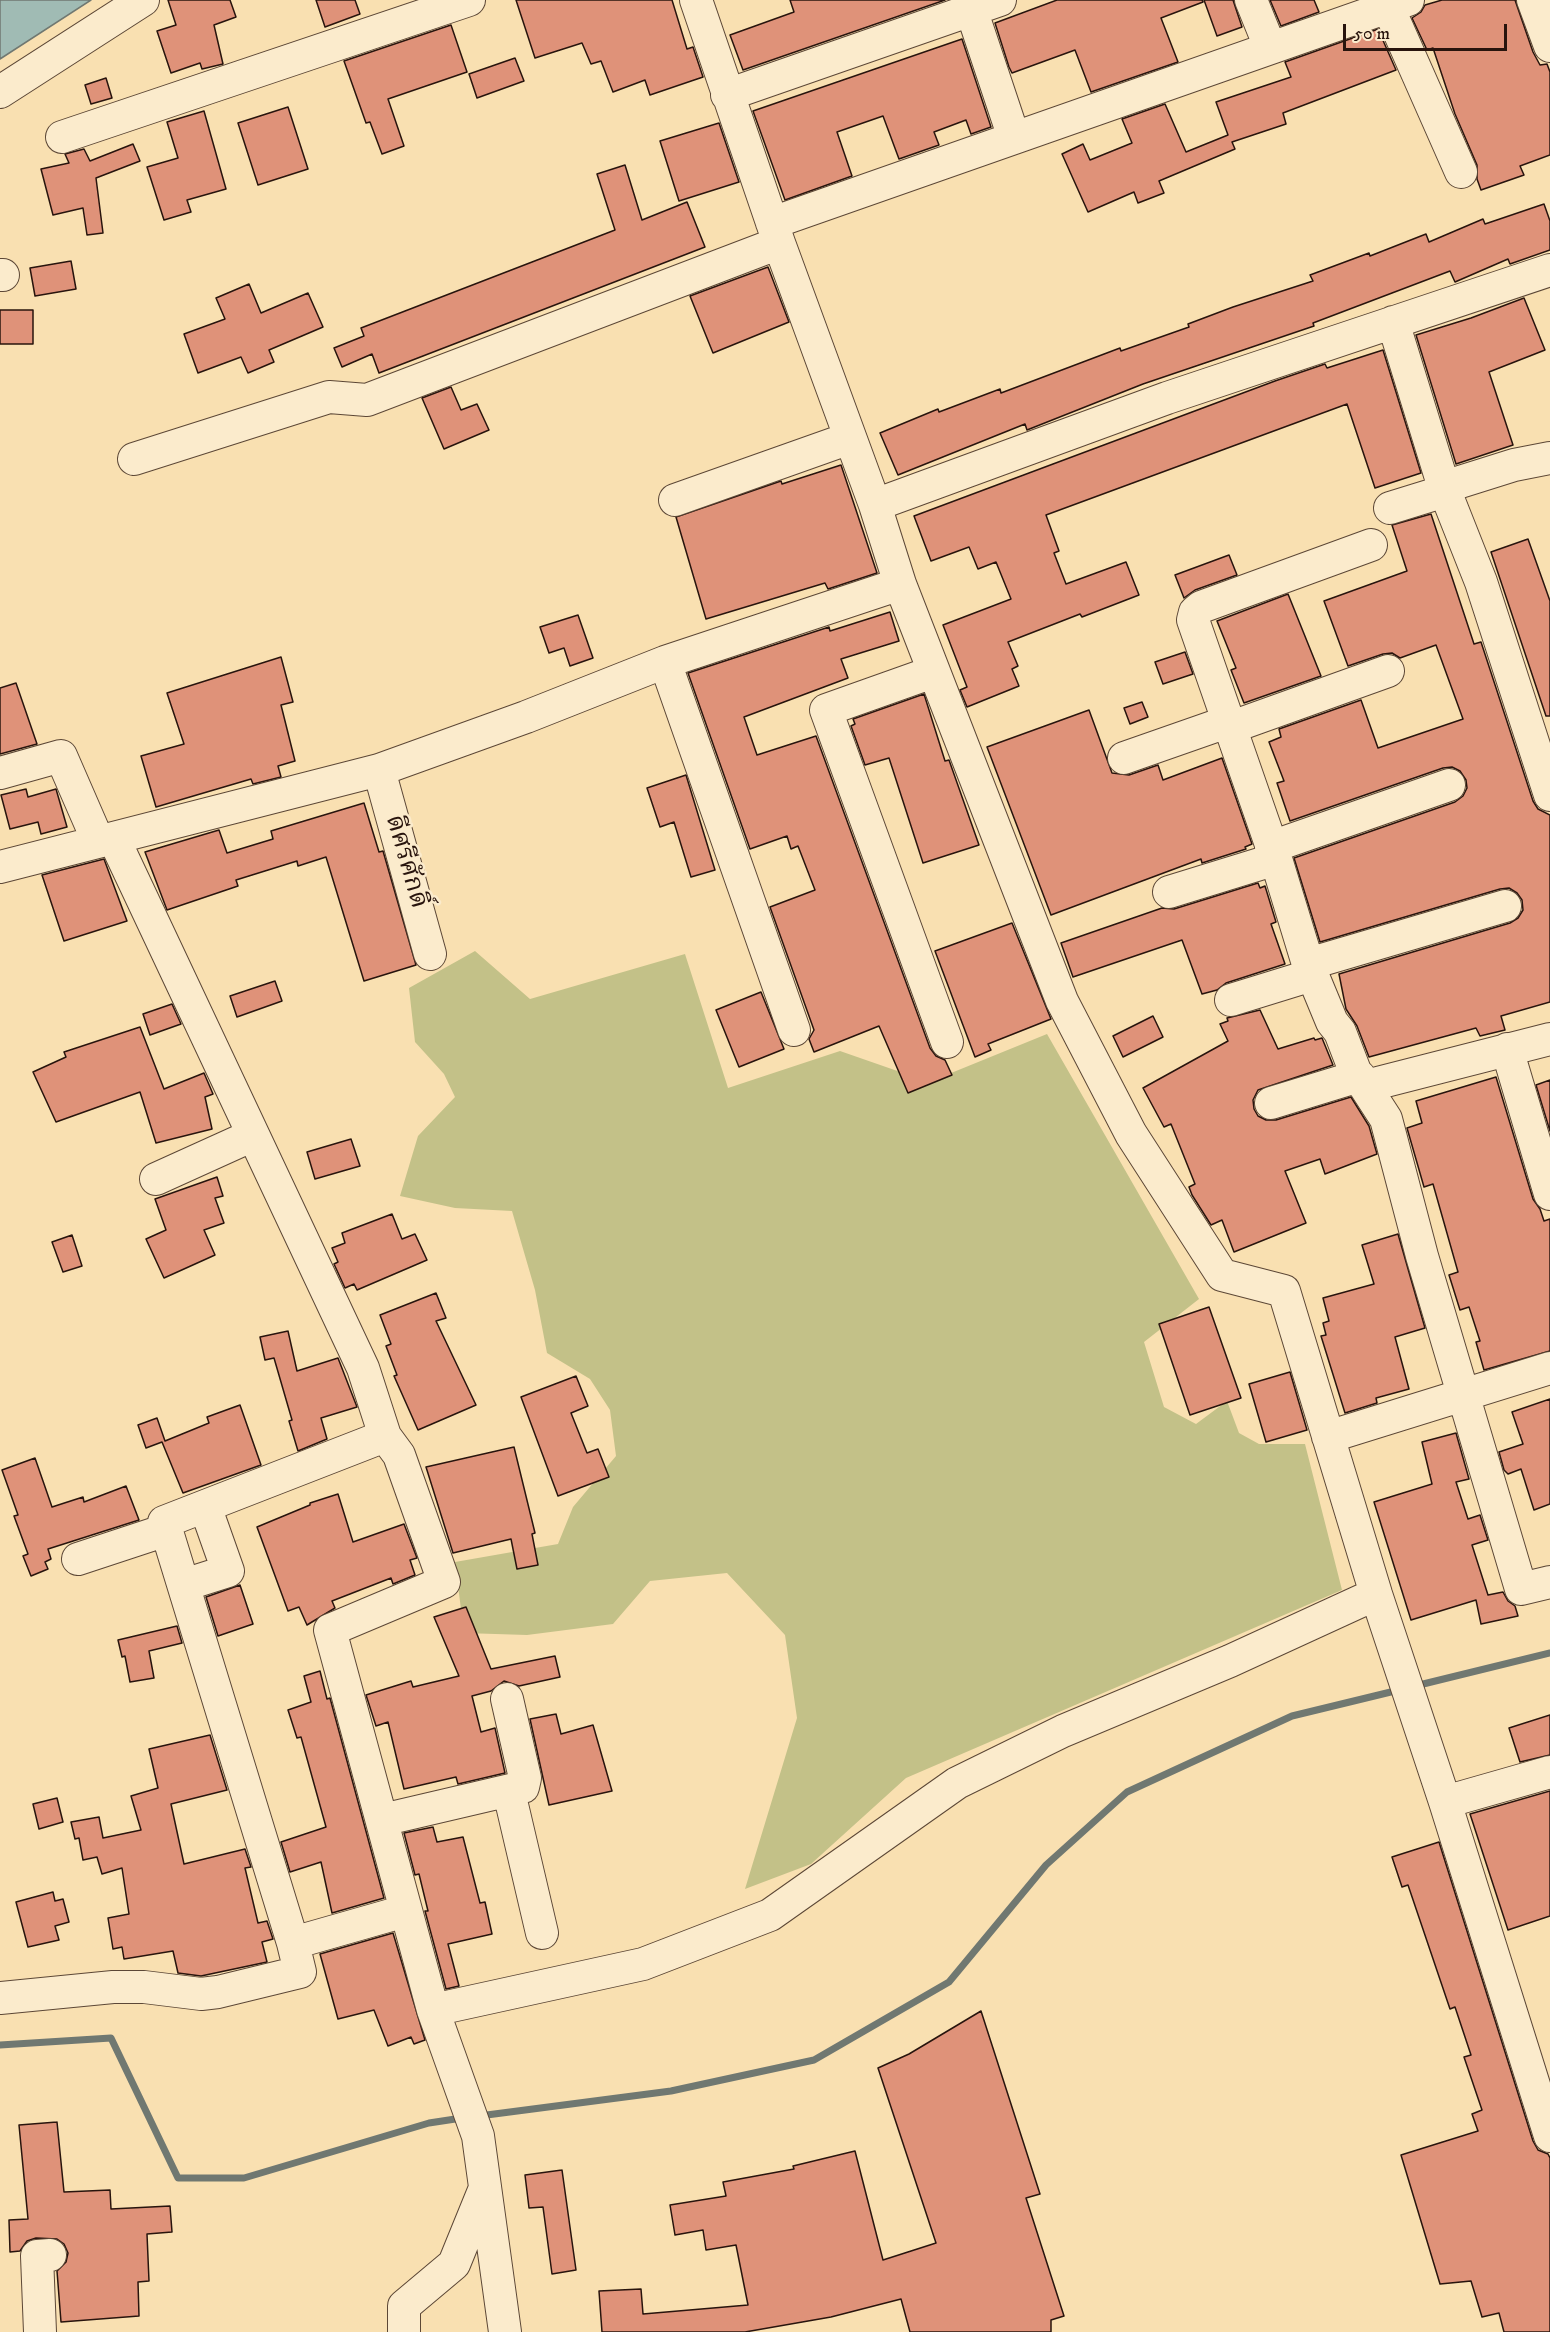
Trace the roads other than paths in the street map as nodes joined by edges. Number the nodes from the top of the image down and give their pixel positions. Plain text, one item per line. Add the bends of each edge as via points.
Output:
1 (143, 0) edge
2 (469, 0) edge
3 (696, 0) edge
4 (1000, 0) edge
5 (1251, 0) edge
6 (1533, 0) edge
7 (1394, 2) edge
8 (970, 5) edge
9 (1550, 46) edge
10 (1270, 47) junction
11 (0, 92) edge
12 (727, 95) junction
13 (62, 137) dead end
14 (1014, 138) junction
15 (1461, 172) dead end
16 (776, 233) junction
17 (1550, 270) edge
18 (1393, 322) junction
19 (850, 438) junction
20 (1550, 458) edge
21 (134, 459) dead end
22 (1444, 489) junction
23 (675, 500) dead end
24 (875, 505) junction
25 (1390, 508) dead end
26 (1371, 545) dead end
27 (900, 585) junction
28 (665, 662) junction
29 (1388, 671) dead end
30 (933, 672) junction
31 (1228, 725) junction
32 (1124, 758) dead end
33 (379, 770) junction
34 (0, 773) edge
35 (1449, 784) dead end
36 (1550, 795) edge
37 (106, 840) junction
38 (1274, 853) junction
39 (0, 867) edge
40 (1170, 892) dead end
41 (1505, 906) dead end
42 (430, 954) dead end
43 (1310, 969) junction
44 (1231, 1000) dead end
45 (794, 1030) dead end
46 (1550, 1040) edge
47 (947, 1042) dead end
48 (1507, 1049) junction
49 (1362, 1081) junction
50 (1271, 1103) dead end
51 (251, 1136) junction
52 (156, 1179) dead end
53 (1550, 1194) edge
54 (1550, 1368) edge
55 (1463, 1395) junction
56 (385, 1436) junction
57 (1328, 1437) junction
58 (205, 1506) junction
59 (166, 1530) junction
60 (78, 1559) dead end
61 (1550, 1582) edge
62 (184, 1585) junction
63 (1376, 1594) junction
64 (507, 1699) dead end
65 (1550, 1772) edge
66 (509, 1792) junction
67 (1445, 1802) junction
68 (382, 1820) junction
69 (405, 1911) junction
70 (542, 1934) dead end
71 (293, 1943) junction
72 (0, 1998) edge
73 (433, 2010) junction
74 (1542, 2081) edge
75 (1550, 2136) edge
76 (486, 2187) junction
77 (495, 2253) junction
78 (50, 2255) dead end
79 (402, 2330) edge
80 (40, 2332) edge
81 (505, 2332) edge

1 - 11 street
2 - 13 street
3 - 12 street
4 - 8 street
5 - 10 street
6 - 9 street
7 - 10 street
7 - 15 street
8 - 12 street
8 - 14 street
10 - 14 street
12 - 16 street
14 - 16 street
16 - 19 street
16 - 21 street via 367,400 329,397
17 - 18 street
18 - 22 street
18 - 24 street via 1167,398
19 - 23 street
19 - 24 street
20 - 22 street via 1514,465
22 - 25 street
22 - 36 street via 1481,582
24 - 27 street
26 - 31 street via 1195,612 1195,625
27 - 28 street
27 - 30 street
28 - 33 street
28 - 45 street
29 - 31 street
30 - 47 street via 826,710
30 - 57 street via 1044,957 1083,1046 1131,1134 1222,1275 1284,1291
31 - 32 street
31 - 38 street
33 - 37 street
33 - 42 street, ดีศรีศักดิ์
34 - 37 street via 61,756
35 - 38 street
37 - 39 street
37 - 51 street
38 - 40 street
38 - 43 street
41 - 43 street
43 - 44 street
43 - 49 street
46 - 48 street
48 - 49 street
48 - 53 street
49 - 50 street
49 - 55 street via 1386,1119
51 - 52 street
51 - 56 street via 363,1368
54 - 55 street
55 - 57 street
55 - 61 street via 1521,1589
56 - 58 street
56 - 68 street via 399,1455 444,1582 330,1630
57 - 63 street
58 - 59 street via 164,1521
58 - 62 street via 228,1571
59 - 60 street
59 - 62 street
62 - 71 street
63 - 67 street
63 - 73 street via 1063,1731 957,1783 770,1915 643,1964
64 - 66 street via 525,1778 523,1787
65 - 67 street
66 - 68 street
66 - 70 street
67 - 74 street
68 - 69 street
69 - 71 street
69 - 73 street
71 - 72 street via 300,1972 218,1992 123,1987
73 - 76 street via 478,2136
74 - 75 street
76 - 77 street
76 - 79 street via 454,2264 404,2306
77 - 79 street
77 - 81 street
78 - 80 street via 37,2256

